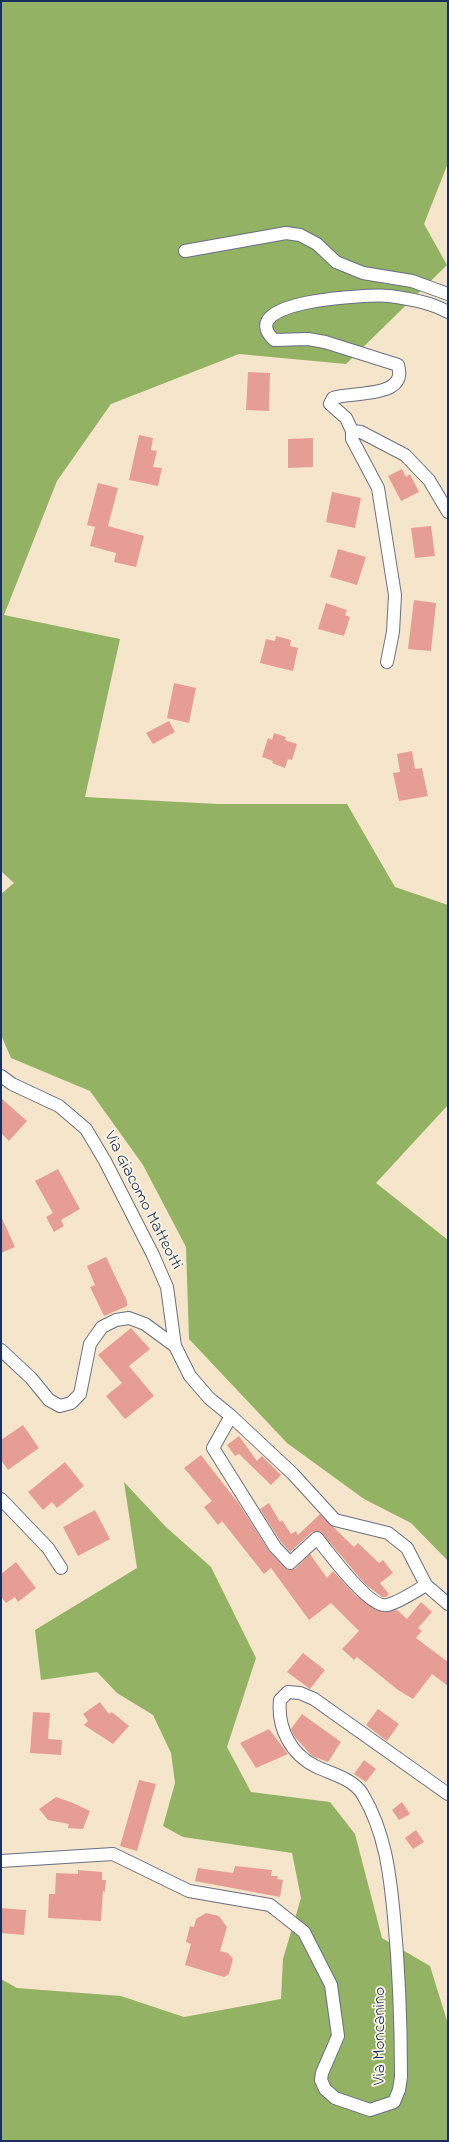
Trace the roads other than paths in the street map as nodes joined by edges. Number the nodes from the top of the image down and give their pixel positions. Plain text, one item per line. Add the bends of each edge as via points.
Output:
1 (185, 251) dead end
2 (448, 294) edge
3 (448, 312) edge
4 (352, 431) junction
5 (448, 512) edge
6 (387, 662) dead end
7 (1, 1076) edge
8 (175, 1346) junction
9 (1, 1350) edge
10 (231, 1416) junction
11 (1, 1499) edge
12 (61, 1568) dead end
13 (426, 1585) junction
14 (448, 1604) edge
15 (448, 1794) edge
16 (1, 1861) edge

1 - 2 street via 286,233 300,235 317,244 336,262 363,273 412,281
3 - 4 street via 429,302 388,296 337,298 299,304 267,320 265,327 274,340 308,339 325,342 398,365 400,378 388,389 333,398 330,404 346,418
4 - 5 street via 361,432 405,455 429,480
4 - 6 street via 352,439 378,488 395,595 394,632
7 - 8 street, Via Giacomo Matteotti via 12,1084 59,1106 86,1129 133,1215 167,1287
8 - 9 street via 145,1324 129,1318 116,1320 102,1327 90,1344 80,1394 71,1403 60,1406 49,1400 31,1378
8 - 10 street, Via Giacomo Matteotti via 190,1376 209,1398
10 - 13 street, Via Giacomo Matteotti via 293,1474 334,1520 388,1533 407,1548
10 - 13 street via 213,1448 275,1547 290,1563 317,1538 347,1575 376,1603 387,1605
11 - 12 street via 48,1548
13 - 14 street, Via Giacomo Matteotti
15 - 16 street, Via Moncanino via 314,1699 300,1693 288,1692 280,1700 283,1733 299,1754 315,1766 343,1778 362,1793 381,1832 389,1869 396,1939 401,2077 394,2102 370,2110 335,2098 325,2089 321,2080 322,2073 338,2036 331,1985 304,1932 270,1906 189,1891 113,1854

